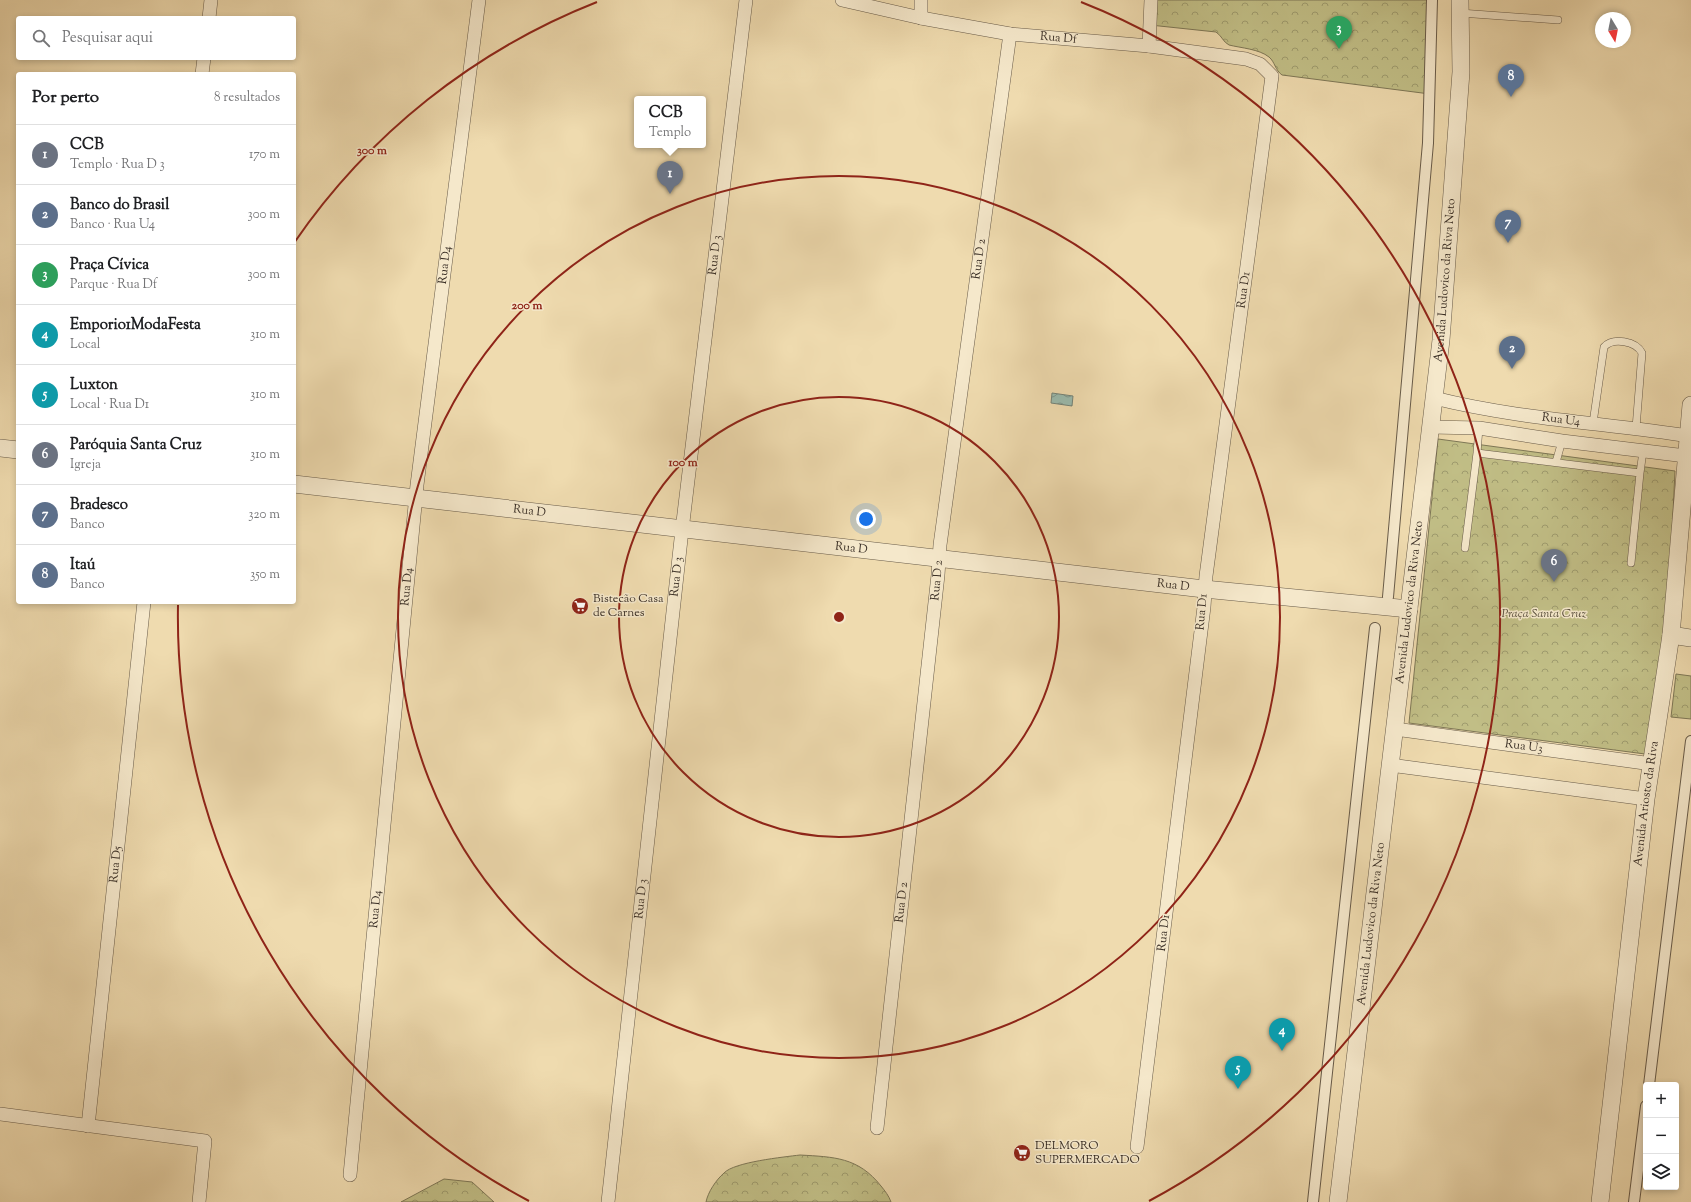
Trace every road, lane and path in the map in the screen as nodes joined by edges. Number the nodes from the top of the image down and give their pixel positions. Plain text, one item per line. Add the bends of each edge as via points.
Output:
1 (211, 0) edge
2 (479, 0) edge
3 (746, 0) edge
4 (842, 0) edge
5 (921, 0) edge
6 (1151, 0) edge
7 (1432, 0) edge
8 (1460, 6) edge
9 (209, 16) edge
10 (921, 18) junction
11 (1558, 20) dead end
12 (1010, 34) junction
13 (1149, 46) junction
14 (204, 60) edge
15 (202, 72) edge
16 (1272, 76) joint
17 (1434, 398) junction
18 (1691, 405) edge
19 (1567, 421) junction
20 (1593, 423) junction
21 (1431, 426) junction
22 (1479, 428) junction
23 (1636, 428) junction
24 (1689, 436) junction
25 (1562, 441) junction
26 (0, 448) edge
27 (16, 450) edge
28 (1643, 451) junction
29 (1477, 453) junction
30 (1686, 456) junction
31 (1556, 462) junction
32 (1640, 473) junction
33 (296, 484) edge
34 (417, 498) junction
35 (682, 530) junction
36 (1465, 548) dead end
37 (938, 558) junction
38 (1631, 563) dead end
39 (1204, 589) junction
40 (1388, 597) dead end
41 (144, 604) edge
42 (1409, 609) junction
43 (1375, 628) dead end
44 (1671, 635) junction
45 (1691, 638) edge
46 (1395, 729) junction
47 (1691, 741) edge
48 (1652, 764) junction
49 (1390, 765) junction
50 (1646, 799) junction
51 (1649, 1082) edge
52 (0, 1114) edge
53 (1644, 1118) edge
54 (88, 1126) junction
55 (878, 1128) dead end
56 (1137, 1147) dead end
57 (350, 1175) dead end
58 (199, 1202) edge
59 (608, 1202) edge
60 (1313, 1202) edge
61 (1338, 1202) edge
62 (1600, 1202) edge
63 (1634, 1202) edge

1 - 9 street
2 - 34 street, Rua D4
3 - 35 street, Rua D 3
4 - 10 street, Rua Df
5 - 10 street
6 - 13 street
7 - 40 street via 1428,143
8 - 11 lane
8 - 17 street, Avenida Ludovico da Riva Neto via 1460,80 1441,340
10 - 12 street, Rua Df
12 - 13 street, Rua Df
12 - 37 street, Rua D 2
13 - 16 street, Rua Df via 1246,59 1260,64
14 - 15 street
16 - 39 street, Rua D1
17 - 19 street, Rua U4 via 1475,408
17 - 21 street, Avenida Ludovico da Riva Neto
18 - 24 street, Avenida Ariosto da Riva
19 - 20 street, Rua U4
19 - 25 street
20 - 23 street, Rua U4
20 - 23 lane via 1604,347 1613,342 1631,343 1640,348 1642,353
21 - 22 street, Rua U4
21 - 42 street, Avenida Ludovico da Riva Neto
22 - 25 street, Rua U4
22 - 29 lane
23 - 24 street, Rua U4
24 - 30 street, Avenida Ariosto da Riva
25 - 28 street, Rua U4
25 - 31 lane
26 - 27 street
28 - 30 street, Rua U4
28 - 32 lane
29 - 31 lane
29 - 36 lane
30 - 44 street, Avenida Ariosto da Riva
31 - 32 lane
32 - 38 lane
33 - 34 street, Rua D
34 - 35 street, Rua D
34 - 57 street, Rua D4
35 - 37 street, Rua D
35 - 59 street, Rua D 3
37 - 39 street, Rua D
37 - 55 street, Rua D 2
39 - 42 street, Rua D
39 - 56 street, Rua D1 via 1203,615
41 - 54 street, Rua D5
42 - 46 street, Avenida Ludovico da Riva Neto
43 - 60 street
44 - 45 street
44 - 48 street, Avenida Ariosto da Riva
46 - 48 street, Rua U3
46 - 49 street, Avenida Ludovico da Riva Neto
47 - 51 street
48 - 50 street, Avenida Ariosto da Riva
49 - 50 street
49 - 61 street, Avenida Ludovico da Riva Neto
50 - 62 street, Avenida Ariosto da Riva
52 - 54 street
53 - 63 street
54 - 58 street via 205,1141

